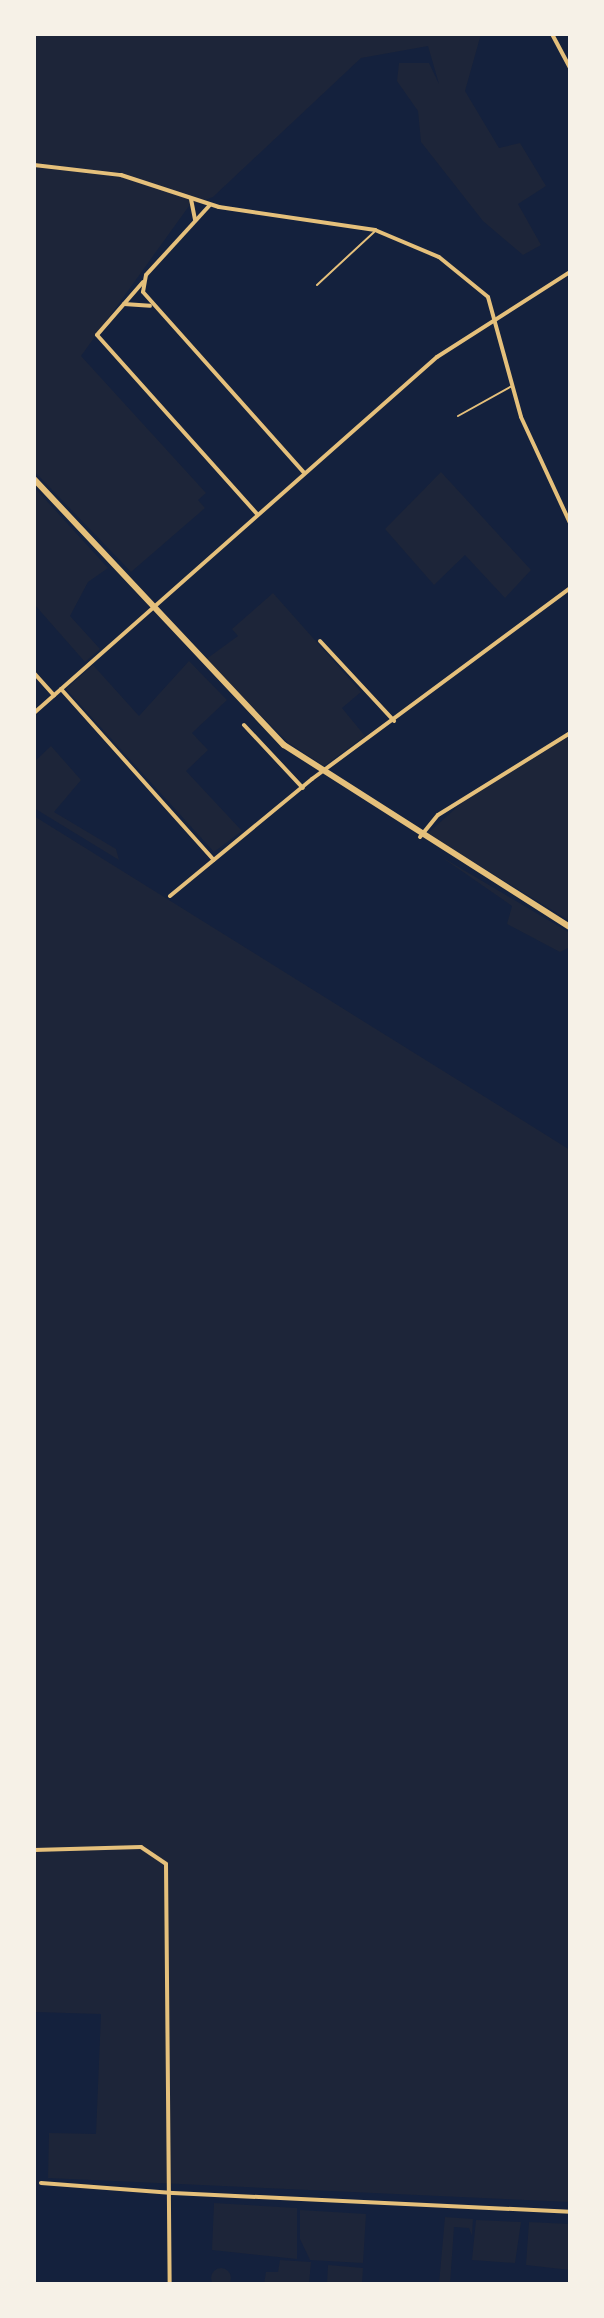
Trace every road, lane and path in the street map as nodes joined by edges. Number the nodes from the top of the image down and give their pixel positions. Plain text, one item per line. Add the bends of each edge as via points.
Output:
1 (552, 34) edge
2 (570, 68) edge
3 (34, 165) edge
4 (191, 199) junction
5 (209, 205) junction
6 (195, 220) junction
7 (375, 230) junction
8 (570, 272) edge
9 (143, 282) junction
10 (317, 285) dead end
11 (122, 305) junction
12 (152, 306) junction
13 (497, 318) junction
14 (512, 386) junction
15 (458, 416) dead end
16 (304, 473) junction
17 (34, 479) edge
18 (257, 514) junction
19 (570, 523) edge
20 (570, 588) edge
21 (151, 609) junction
22 (320, 641) dead end
23 (34, 673) edge
24 (61, 689) junction
25 (54, 695) junction
26 (34, 713) edge
27 (394, 721) junction
28 (244, 725) dead end
29 (570, 733) edge
30 (321, 774) junction
31 (303, 788) junction
32 (420, 837) junction
33 (214, 860) junction
34 (170, 896) dead end
35 (570, 927) edge
36 (34, 1850) edge
37 (41, 2183) dead end
38 (173, 2193) junction
39 (570, 2212) edge
40 (170, 2284) edge

1 - 2 street
3 - 4 street via 121,175
4 - 5 street
4 - 6 street
5 - 6 street
5 - 7 street
6 - 9 street
7 - 10 lane
7 - 13 street via 468,276
8 - 13 street
9 - 11 street
9 - 12 street
11 - 12 street
11 - 18 street via 97,335
12 - 16 street
13 - 14 street
13 - 16 street via 437,357
14 - 15 lane
14 - 19 street
16 - 18 street
17 - 21 main road
18 - 21 street
20 - 27 street
21 - 24 street
21 - 30 main road via 245,710
22 - 27 street
23 - 25 street
24 - 25 street
24 - 33 street
25 - 26 street
27 - 30 street
28 - 31 street
29 - 32 street via 438,815
30 - 31 street
30 - 32 main road
31 - 33 street
32 - 35 main road
33 - 34 street
36 - 38 street via 141,1847 166,1864
37 - 38 street
38 - 39 street
38 - 40 street

